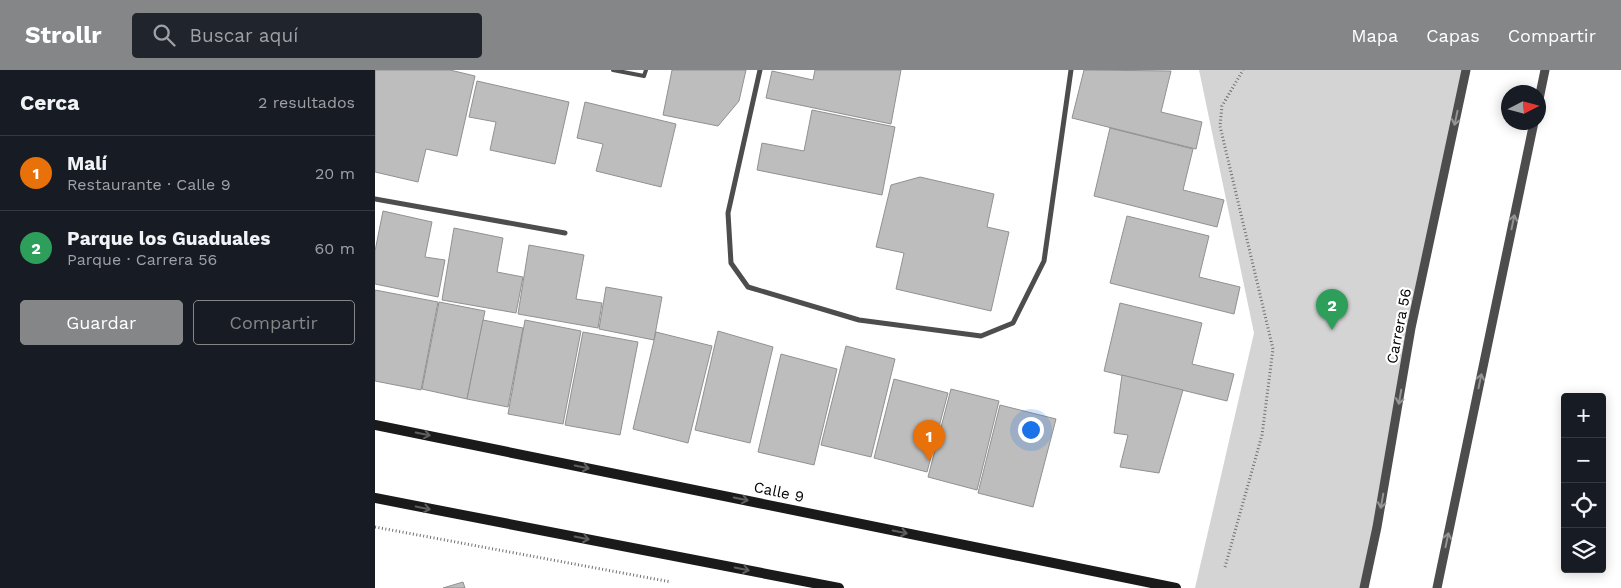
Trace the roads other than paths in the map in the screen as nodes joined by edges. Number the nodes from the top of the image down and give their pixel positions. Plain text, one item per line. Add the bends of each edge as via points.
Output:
1 (613, 70) edge
2 (645, 70) edge
3 (760, 70) edge
4 (1071, 70) edge
5 (1466, 70) edge
6 (1545, 70) edge
7 (1542, 85) edge
8 (1532, 130) edge
9 (375, 199) edge
10 (565, 233) dead end
11 (375, 424) edge
12 (377, 497) edge
13 (839, 588) edge
14 (1176, 588) edge
15 (1364, 588) edge
16 (1437, 588) edge

1 - 2 lane via 644,76
3 - 4 street via 728,213 731,263 748,287 859,320 981,336 1013,323 1044,261
5 -> 15 street, Carrera 56 via 1411,328
6 - 7 street
16 -> 8 street
9 - 10 street
11 -> 14 main road, Calle 9
12 -> 13 main road

